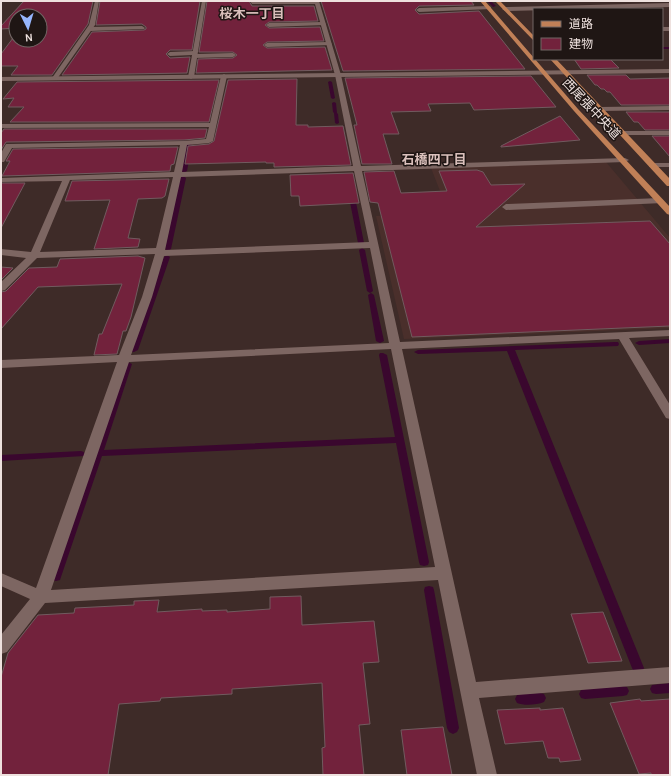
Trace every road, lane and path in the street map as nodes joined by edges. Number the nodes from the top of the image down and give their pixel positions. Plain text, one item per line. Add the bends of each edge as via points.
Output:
1 (98, 1) edge
2 (204, 1) edge
3 (252, 1) edge
4 (317, 1) edge
5 (482, 1) edge
6 (498, 1) edge
7 (670, 5) edge
8 (489, 8) junction
9 (533, 8) edge
10 (546, 8) edge
11 (505, 9) junction
12 (419, 10) dead end
13 (323, 24) junction
14 (269, 25) dead end
15 (142, 28) dead end
16 (90, 29) junction
17 (533, 38) edge
18 (329, 44) junction
19 (267, 45) dead end
20 (170, 54) dead end
21 (194, 54) junction
22 (233, 55) dead end
23 (554, 60) edge
24 (670, 71) edge
25 (566, 72) junction
26 (544, 73) junction
27 (338, 75) junction
28 (224, 76) junction
29 (191, 77) junction
30 (55, 78) junction
31 (1, 79) edge
32 (670, 108) edge
33 (600, 110) junction
34 (212, 125) junction
35 (1, 126) edge
36 (623, 133) junction
37 (670, 133) edge
38 (184, 143) junction
39 (1, 159) edge
40 (624, 160) junction
41 (670, 164) edge
42 (652, 165) junction
43 (358, 168) junction
44 (176, 174) junction
45 (67, 178) junction
46 (1, 180) edge
47 (670, 184) edge
48 (660, 201) junction
49 (506, 207) dead end
50 (670, 212) edge
51 (374, 245) junction
52 (1, 252) edge
53 (160, 252) junction
54 (34, 255) junction
55 (1, 288) edge
56 (670, 333) edge
57 (622, 335) junction
58 (396, 346) junction
59 (124, 358) junction
60 (1, 364) edge
61 (670, 415) edge
62 (444, 572) junction
63 (1, 579) edge
64 (42, 597) junction
65 (1, 647) edge
66 (670, 675) edge
67 (470, 691) junction
68 (488, 775) edge

1 - 16 street
2 - 21 street
3 - 4 street
4 - 13 street
5 - 8 main road, 西尾張中央道
6 - 11 main road
7 - 10 street
8 - 12 street
8 - 26 main road, 西尾張中央道
9 - 11 street
11 - 17 main road
13 - 14 street
13 - 18 street
15 - 16 street
16 - 30 street
18 - 19 street
18 - 27 street
20 - 21 street
21 - 22 street
21 - 29 street
23 - 25 main road, 西尾張中央道
24 - 25 street
25 - 26 street
25 - 33 main road, 西尾張中央道
26 - 27 street
26 - 40 main road, 西尾張中央道
27 - 28 street
27 - 43 street
28 - 29 street
28 - 34 street
29 - 30 street
30 - 31 street
32 - 33 street
33 - 36 main road, 西尾張中央道
34 - 35 street
34 - 38 street via 209,141
36 - 37 street
36 - 42 main road, 西尾張中央道
38 - 39 street via 9,146
38 - 44 street
40 - 43 street
40 - 48 main road, 西尾張中央道
41 - 42 street
42 - 47 main road, 西尾張中央道
43 - 44 street
43 - 51 street
44 - 45 street
44 - 53 street
45 - 46 street
45 - 54 street
48 - 49 street
48 - 50 main road, 西尾張中央道
51 - 53 street
51 - 58 street
52 - 54 street
53 - 54 street
53 - 59 street via 147,297
54 - 55 street
56 - 57 street
57 - 58 street
57 - 61 street
58 - 59 street
58 - 62 street
59 - 60 street
59 - 64 street
62 - 64 street
62 - 67 street
63 - 64 street
64 - 65 street
66 - 67 street
67 - 68 street

